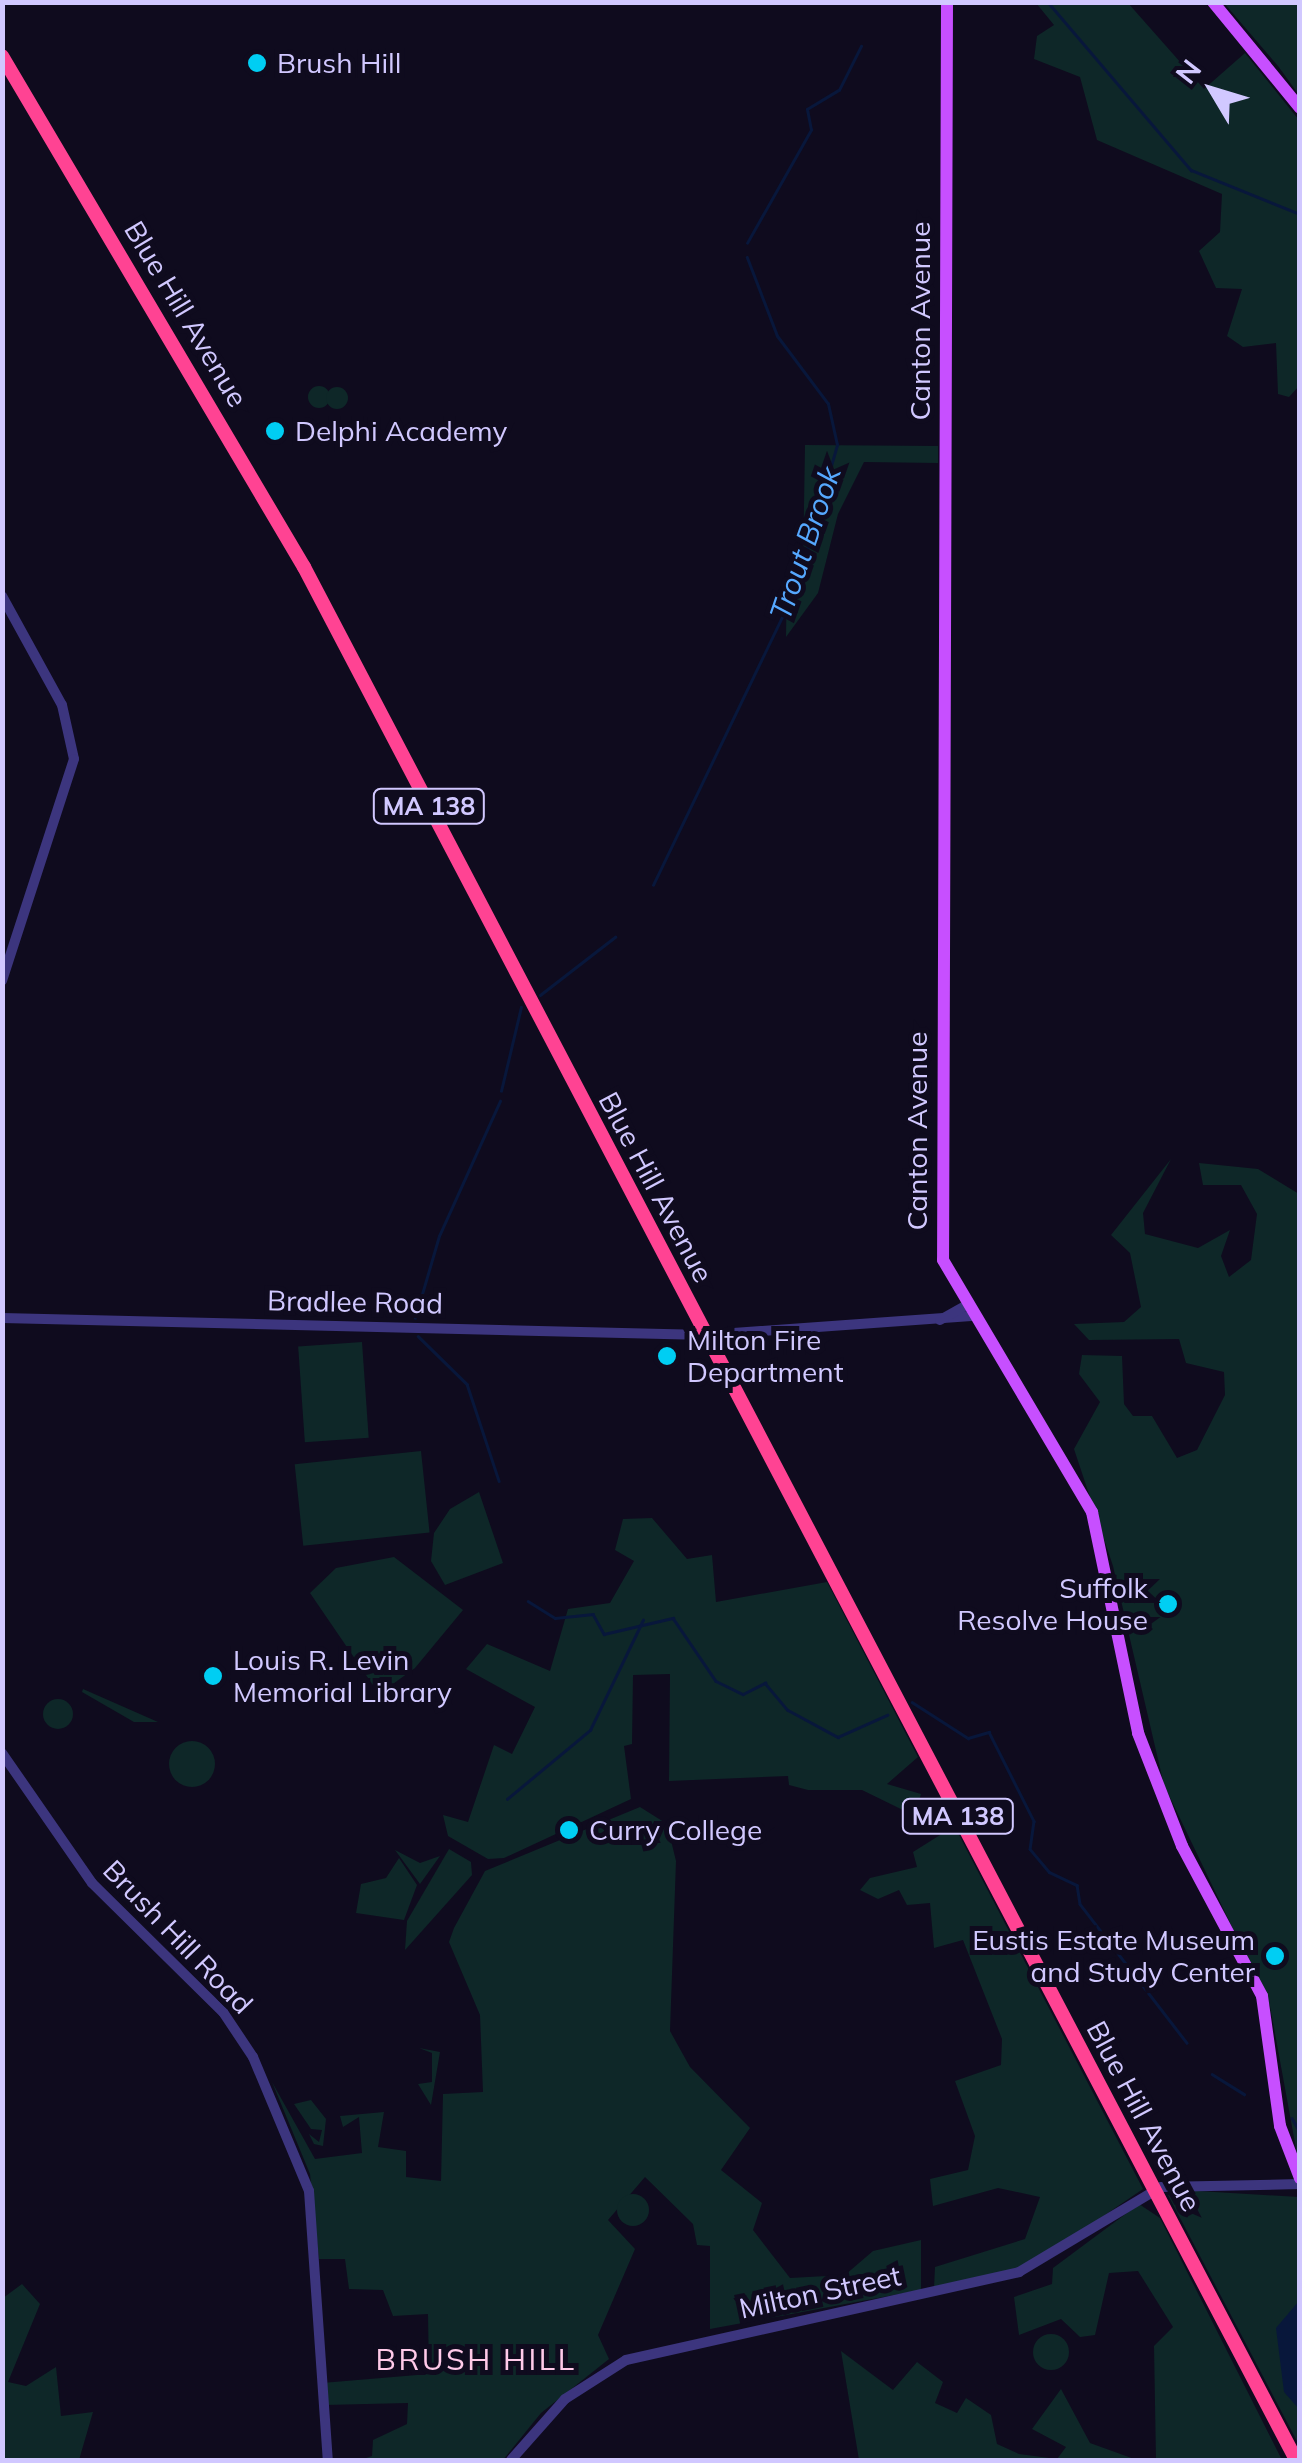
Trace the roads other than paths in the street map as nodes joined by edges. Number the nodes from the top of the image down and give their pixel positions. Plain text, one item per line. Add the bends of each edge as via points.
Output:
1 (946, 2) edge
2 (1213, 2) edge
3 (2, 56) edge
4 (1300, 108) edge
5 (2, 596) edge
6 (2, 981) edge
7 (968, 1312) junction
8 (2, 1318) edge
9 (706, 1335) junction
10 (2, 1753) edge
11 (1300, 2182) edge
12 (1154, 2189) junction
13 (328, 2460) edge
14 (512, 2460) edge
15 (1296, 2460) edge

1 - 7 main road, Canton Avenue via 942,1254
2 - 4 main road
3 - 9 highway, Blue Hill Avenue / MA 138 via 304,568
5 - 6 street via 62,705 74,758
7 - 9 street, Bradlee Road via 932,1321
7 - 11 main road, Canton Avenue via 1092,1512 1138,1733 1182,1846 1262,1996 1280,2126
8 - 9 street, Bradlee Road
9 - 12 highway, Blue Hill Avenue / MA 138
10 - 13 street, Brush Hill Road via 92,1884 224,2012 253,2056 310,2192
11 - 12 street
12 - 14 street, Milton Street via 1019,2272 626,2360 566,2399
12 - 15 highway, Blue Hill Avenue / MA 138

